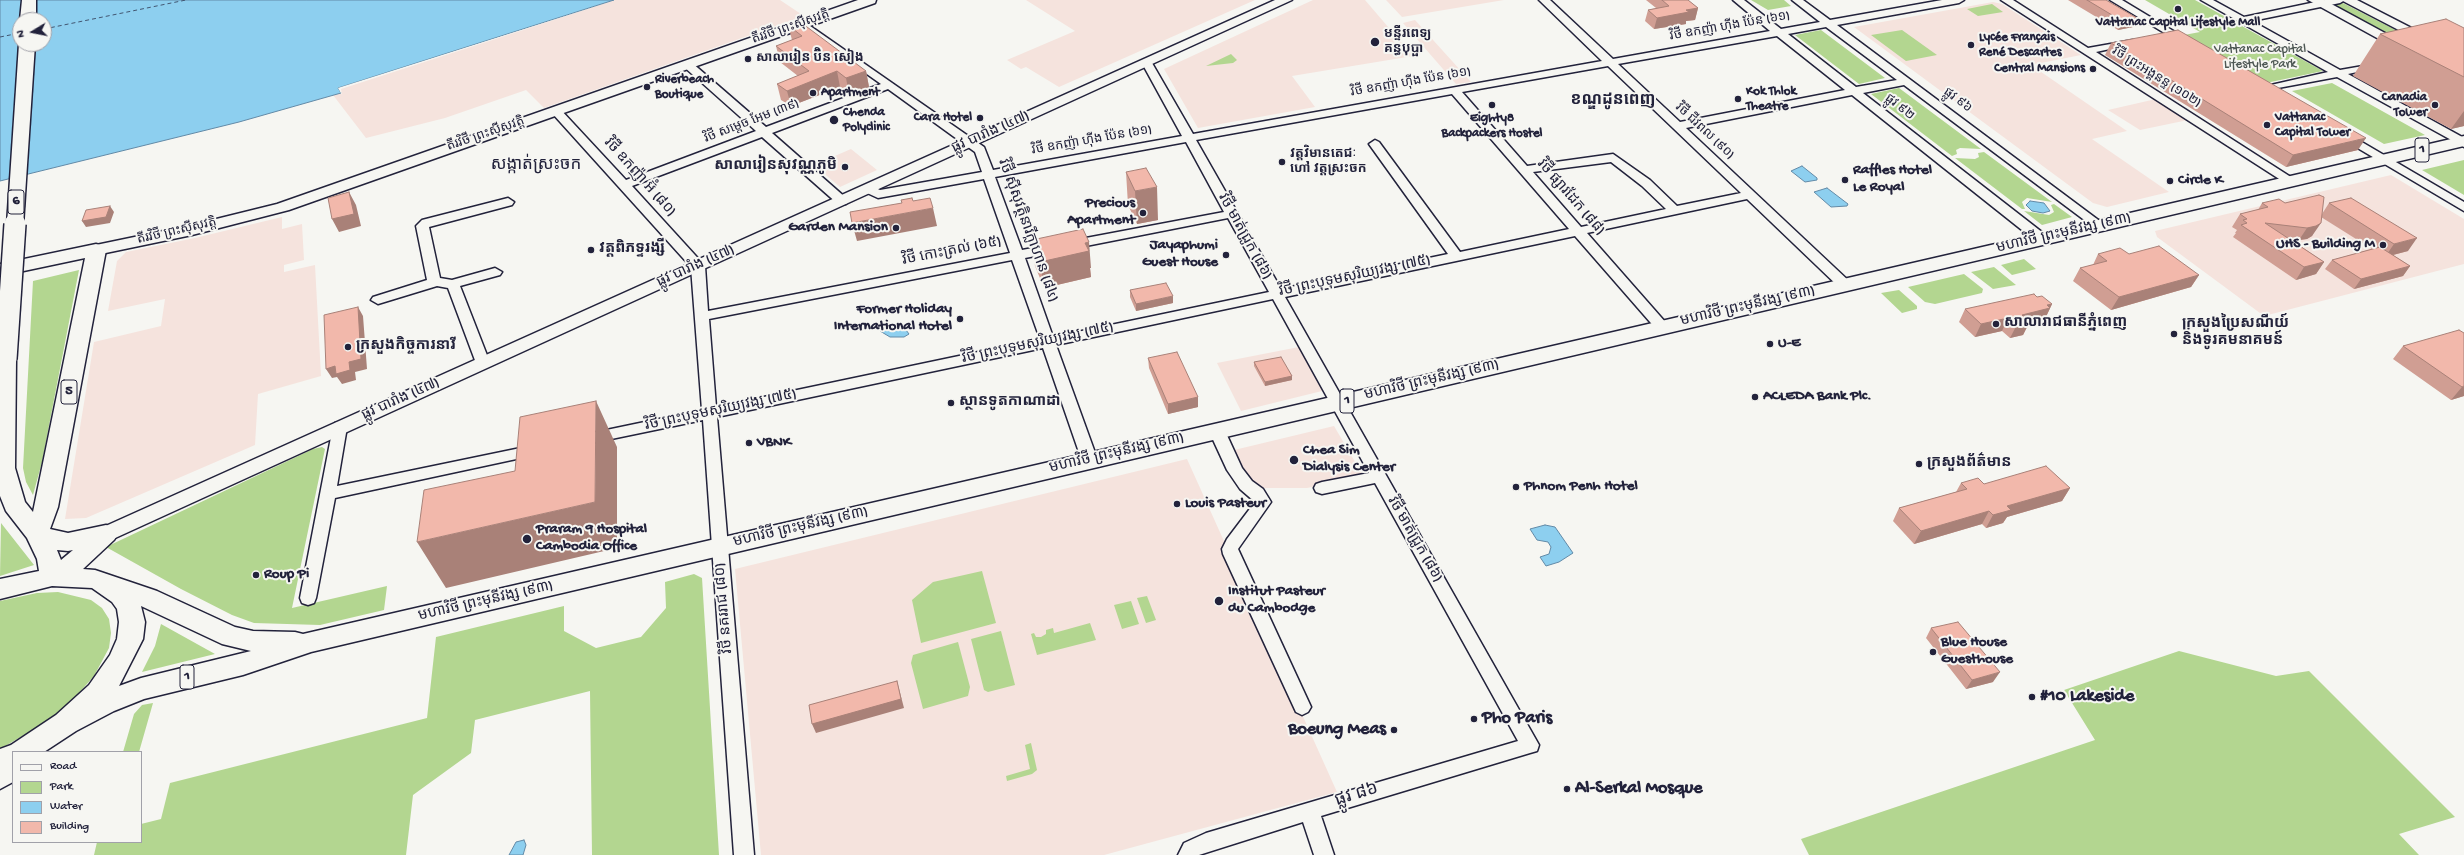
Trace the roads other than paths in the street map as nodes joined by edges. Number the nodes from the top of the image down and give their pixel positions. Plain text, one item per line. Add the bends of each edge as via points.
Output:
1 (29, 0) edge
2 (870, 0) edge
3 (1286, 0) edge
4 (1544, 0) edge
5 (1738, 0) edge
6 (1798, 0) edge
7 (1959, 0) edge
8 (2006, 0) edge
9 (2115, 0) edge
10 (2206, 0) edge
11 (2340, 0) edge
12 (2347, 0) edge
13 (2318, 2) edge
14 (28, 12) edge
15 (2242, 20) junction
16 (1828, 23) junction
17 (803, 24) junction
18 (1779, 32) junction
19 (2172, 34) junction
20 (2154, 37) edge
21 (2138, 40) edge
22 (2192, 45) edge
23 (2087, 51) junction
24 (25, 52) edge
25 (2414, 52) edge
26 (2464, 60) edge
27 (1609, 62) junction
28 (1146, 63) junction
29 (2385, 63) dead end
30 (687, 64) junction
31 (2338, 74) junction
32 (1906, 81) junction
33 (889, 85) junction
34 (1454, 90) junction
35 (1854, 91) junction
36 (2279, 97) edge
37 (556, 111) junction
38 (1677, 126) junction
39 (2330, 127) edge
40 (766, 132) junction
41 (1188, 137) junction
42 (2463, 141) edge
43 (971, 143) junction
44 (1376, 144) dead end
45 (2384, 159) junction
46 (1524, 170) junction
47 (988, 174) junction
48 (2291, 181) junction
49 (624, 185) junction
50 (869, 189) junction
51 (1750, 195) junction
52 (842, 201) junction
53 (508, 202) dead end
54 (2464, 207) edge
55 (1674, 210) junction
56 (1231, 214) junction
57 (2100, 225) junction
58 (1577, 231) junction
59 (2042, 239) junction
60 (96, 250) junction
61 (1017, 255) junction
62 (1456, 256) junction
63 (698, 266) junction
64 (0, 270) edge
65 (495, 272) dead end
66 (436, 282) junction
67 (452, 284) junction
68 (1845, 285) junction
69 (1276, 294) junction
70 (378, 300) dead end
71 (703, 316) junction
72 (1662, 327) junction
73 (1048, 342) junction
74 (483, 363) junction
75 (1338, 403) junction
76 (709, 414) junction
77 (340, 428) junction
78 (1217, 431) junction
79 (579, 441) edge
80 (548, 448) edge
81 (1090, 461) junction
82 (1378, 477) junction
83 (1322, 488) dead end
84 (326, 494) junction
85 (36, 533) junction
86 (106, 534) junction
87 (720, 547) junction
88 (55, 577) junction
89 (109, 585) junction
90 (0, 589) edge
91 (308, 598) dead end
92 (311, 642) junction
93 (1302, 707) dead end
94 (60, 727) junction
95 (1530, 745) joint
96 (23, 751) edge
97 (31, 751) edge
98 (12, 757) edge
99 (0, 763) edge
100 (12, 768) edge
101 (0, 778) edge
102 (1309, 811) junction
103 (744, 855) edge
104 (1188, 855) edge
105 (1324, 855) edge

1 - 14 highway
2 - 17 main road, តីរវិថី ព្រះស៊ីសុវត្តិ
3 - 28 main road, ផ្លូវ បារាំង (៤៧)
4 - 27 street, វិថី ជីវពល (៩០)
5 - 18 street, ផ្លូវ ៩២
6 - 16 street, ផ្លូវ ៩៦
7 - 16 street, វិថី ឧកញ៉ា ហ៊ីង ប៉ែន (៦១)
8 - 23 street, វិថី ព្រះអង្គនន្ទ (១០២)
9 - 19 street
10 - 15 street
11 - 13 street
12 - 26 main road
13 - 15 street
13 - 25 main road
15 - 31 street
16 - 18 street, វិថី ឧកញ៉ា ហ៊ីង ប៉ែន (៦១)
16 - 32 street, ផ្លូវ ៩៦
17 - 30 main road, តីរវិថី ព្រះស៊ីសុវត្តិ
17 - 33 street, វិថី ស៊ីសុវត្ថិនារីក្លាហាន (៨៤)
18 - 27 street, វិថី ឧកញ៉ា ហ៊ីង ប៉ែន (៦១)
18 - 35 street, ផ្លូវ ៩២
19 - 20 street
19 - 22 street
21 - 23 street
23 - 48 street, វិថី ព្រះអង្គនន្ទ (១០២)
24 - 85 highway, 6, bridge via 6,360 4,468 14,505
27 - 34 street, វិថី ឧកញ៉ា ហ៊ីង ប៉ែន (៦១)
27 - 38 street, វិថី ជីវពល (៩០)
28 - 41 street, វិថី មាត់ជ្រូក (៨៦)
28 - 43 main road, ផ្លូវ បារាំង (៤៧)
29 - 31 street
30 - 37 main road, តីរវិថី ព្រះស៊ីសុវត្តិ
30 - 40 street
31 - 36 street via 2261,86
31 - 42 street
32 - 35 street
32 - 57 street, ផ្លូវ ៩៦
33 - 40 street, វិថី សម្តេច អែម (៣៩)
33 - 43 street, វិថី ស៊ីសុវត្ថិនារីក្លាហាន (៨៤)
34 - 41 street, វិថី ឧកញ៉ា ហ៊ីង ប៉ែន (៦១)
34 - 46 street, វិថី ផ្សារដែក (៨៨)
35 - 38 street
35 - 59 street, ផ្លូវ ៩២
37 - 49 street, វិថី ឧកញ៉ា អ៊ំ (៨០)
37 - 60 main road, តីរវិថី ព្រះស៊ីសុវត្តិ via 283,207 192,230
38 - 51 street, វិថី ជីវពល (៩០)
39 - 45 street
40 - 49 street, វិថី សម្តេច អែម (៣៩)
40 - 52 street
41 - 47 street, វិថី ឧកញ៉ា ហ៊ីង ប៉ែន (៦១)
41 - 56 street, វិថី មាត់ជ្រូក (៨៦)
42 - 45 highway, មហាវិថី ព្រះមុនីវង្ស (៩៣) / 1
43 - 47 street, វិថី ស៊ីសុវត្ថិនារីក្លាហាន (៨៤) via 980,150
43 - 50 main road, ផ្លូវ បារាំង (៤៧)
44 - 62 street
45 - 48 highway, មហាវិថី ព្រះមុនីវង្ស (៩៣) / 1
45 - 54 street
46 - 55 street via 1613,158 1646,183
46 - 58 street, វិថី ផ្សារដែក (៨៨)
47 - 50 street, វិថី ឧកញ៉ា ហ៊ីង ប៉ែន (៦១) via 878,194
47 - 61 street, វិថី ស៊ីសុវត្ថិនារីក្លាហាន (៨៤)
48 - 57 highway, មហាវិថី ព្រះមុនីវង្ស (៩៣) / 1
49 - 63 street, វិថី ឧកញ៉ា អ៊ំ (៨០)
50 - 52 main road, ផ្លូវ បារាំង (៤៧)
51 - 55 street, វិថី ព្រះបុទុមសុរិយ្យវង្ស (៧៥)
51 - 68 street, វិថី ជីវពល (៩០)
52 - 63 main road, ផ្លូវ បារាំង (៤៧)
53 - 66 street via 423,224 428,262
55 - 58 street, វិថី ព្រះបុទុមសុរិយ្យវង្ស (៧៥)
56 - 61 street, វិថី កោះត្រល់ (៦៥)
56 - 69 street, វិថី មាត់ជ្រូក (៨៦)
57 - 59 highway, មហាវិថី ព្រះមុនីវង្ស (៩៣) / 1
58 - 62 street, វិថី ព្រះបុទុមសុរិយ្យវង្ស (៧៥)
58 - 72 street, វិថី ផ្សារដែក (៨៨)
59 - 68 highway, មហាវិថី ព្រះមុនីវង្ស (៩៣) / 1
60 - 64 highway
60 - 85 highway, 5 via 46,507
61 - 71 street, វិថី កោះត្រល់ (៦៥)
61 - 73 street, វិថី ស៊ីសុវត្ថិនារីក្លាហាន (៨៤)
62 - 69 street, វិថី ព្រះបុទុមសុរិយ្យវង្ស (៧៥)
63 - 71 street, វិថី នគររាជ (៨០)
63 - 74 main road, ផ្លូវ បារាំង (៤៧)
65 - 67 street
66 - 67 street
66 - 70 street
67 - 74 street
68 - 72 highway, មហាវិថី ព្រះមុនីវង្ស (៩៣) / 1
69 - 73 street, វិថី ព្រះបុទុមសុរិយ្យវង្ស (៧៥)
69 - 75 street, វិថី មាត់ជ្រូក (៨៦)
71 - 76 street, វិថី នគររាជ (៨០)
72 - 75 highway, មហាវិថី ព្រះមុនីវង្ស (៩៣) / 1
73 - 76 street, វិថី ព្រះបុទុមសុរិយ្យវង្ស (៧៥)
73 - 81 street, វិថី ស៊ីសុវត្ថិនារីក្លាហាន (៨៤)
74 - 77 main road, ផ្លូវ បារាំង (៤៧)
75 - 78 highway, មហាវិថី ព្រះមុនីវង្ស (៩៣) / 1
75 - 82 street, វិថី មាត់ជ្រូក (៨៦)
76 - 79 street, វិថី ព្រះបុទុមសុរិយ្យវង្ស (៧៥)
76 - 87 street, វិថី នគររាជ (៨០)
77 - 84 street
77 - 86 main road, ផ្លូវ បារាំង (៤៧)
78 - 81 highway, មហាវិថី ព្រះមុនីវង្ស (៩៣) / 1
78 - 93 street via 1235,470 1263,502 1230,549
80 - 84 street
81 - 87 highway, មហាវិថី ព្រះមុនីវង្ស (៩៣) / 1
82 - 83 street
82 - 95 street, វិថី មាត់ជ្រូក (៨៦)
84 - 91 street
85 - 86 highway via 68,542
85 - 88 highway
86 - 88 highway
87 - 92 highway, មហាវិថី ព្រះមុនីវង្ស (៩៣) / 1
87 - 103 street, វិថី នគររាជ (៨០)
88 - 89 highway, 1 via 88,578
88 - 90 highway, 1
89 - 92 highway, មហាវិថី ព្រះមុនីវង្ស (៩៣) / 1 via 148,598 231,637 253,641
89 - 94 highway, 1 via 121,594 129,607 132,622 130,639 112,676 88,703
92 - 94 highway, មហាវិថី ព្រះមុនីវង្ស (៩៣) / 1 via 243,664 141,690 104,703
94 - 96 highway, 1
94 - 97 main road
95 - 102 street, ផ្លូវ ៨៦
98 - 99 highway
100 - 101 main road
102 - 104 street, ផ្លូវ ៨៦ via 1206,842 1191,849
102 - 105 street

